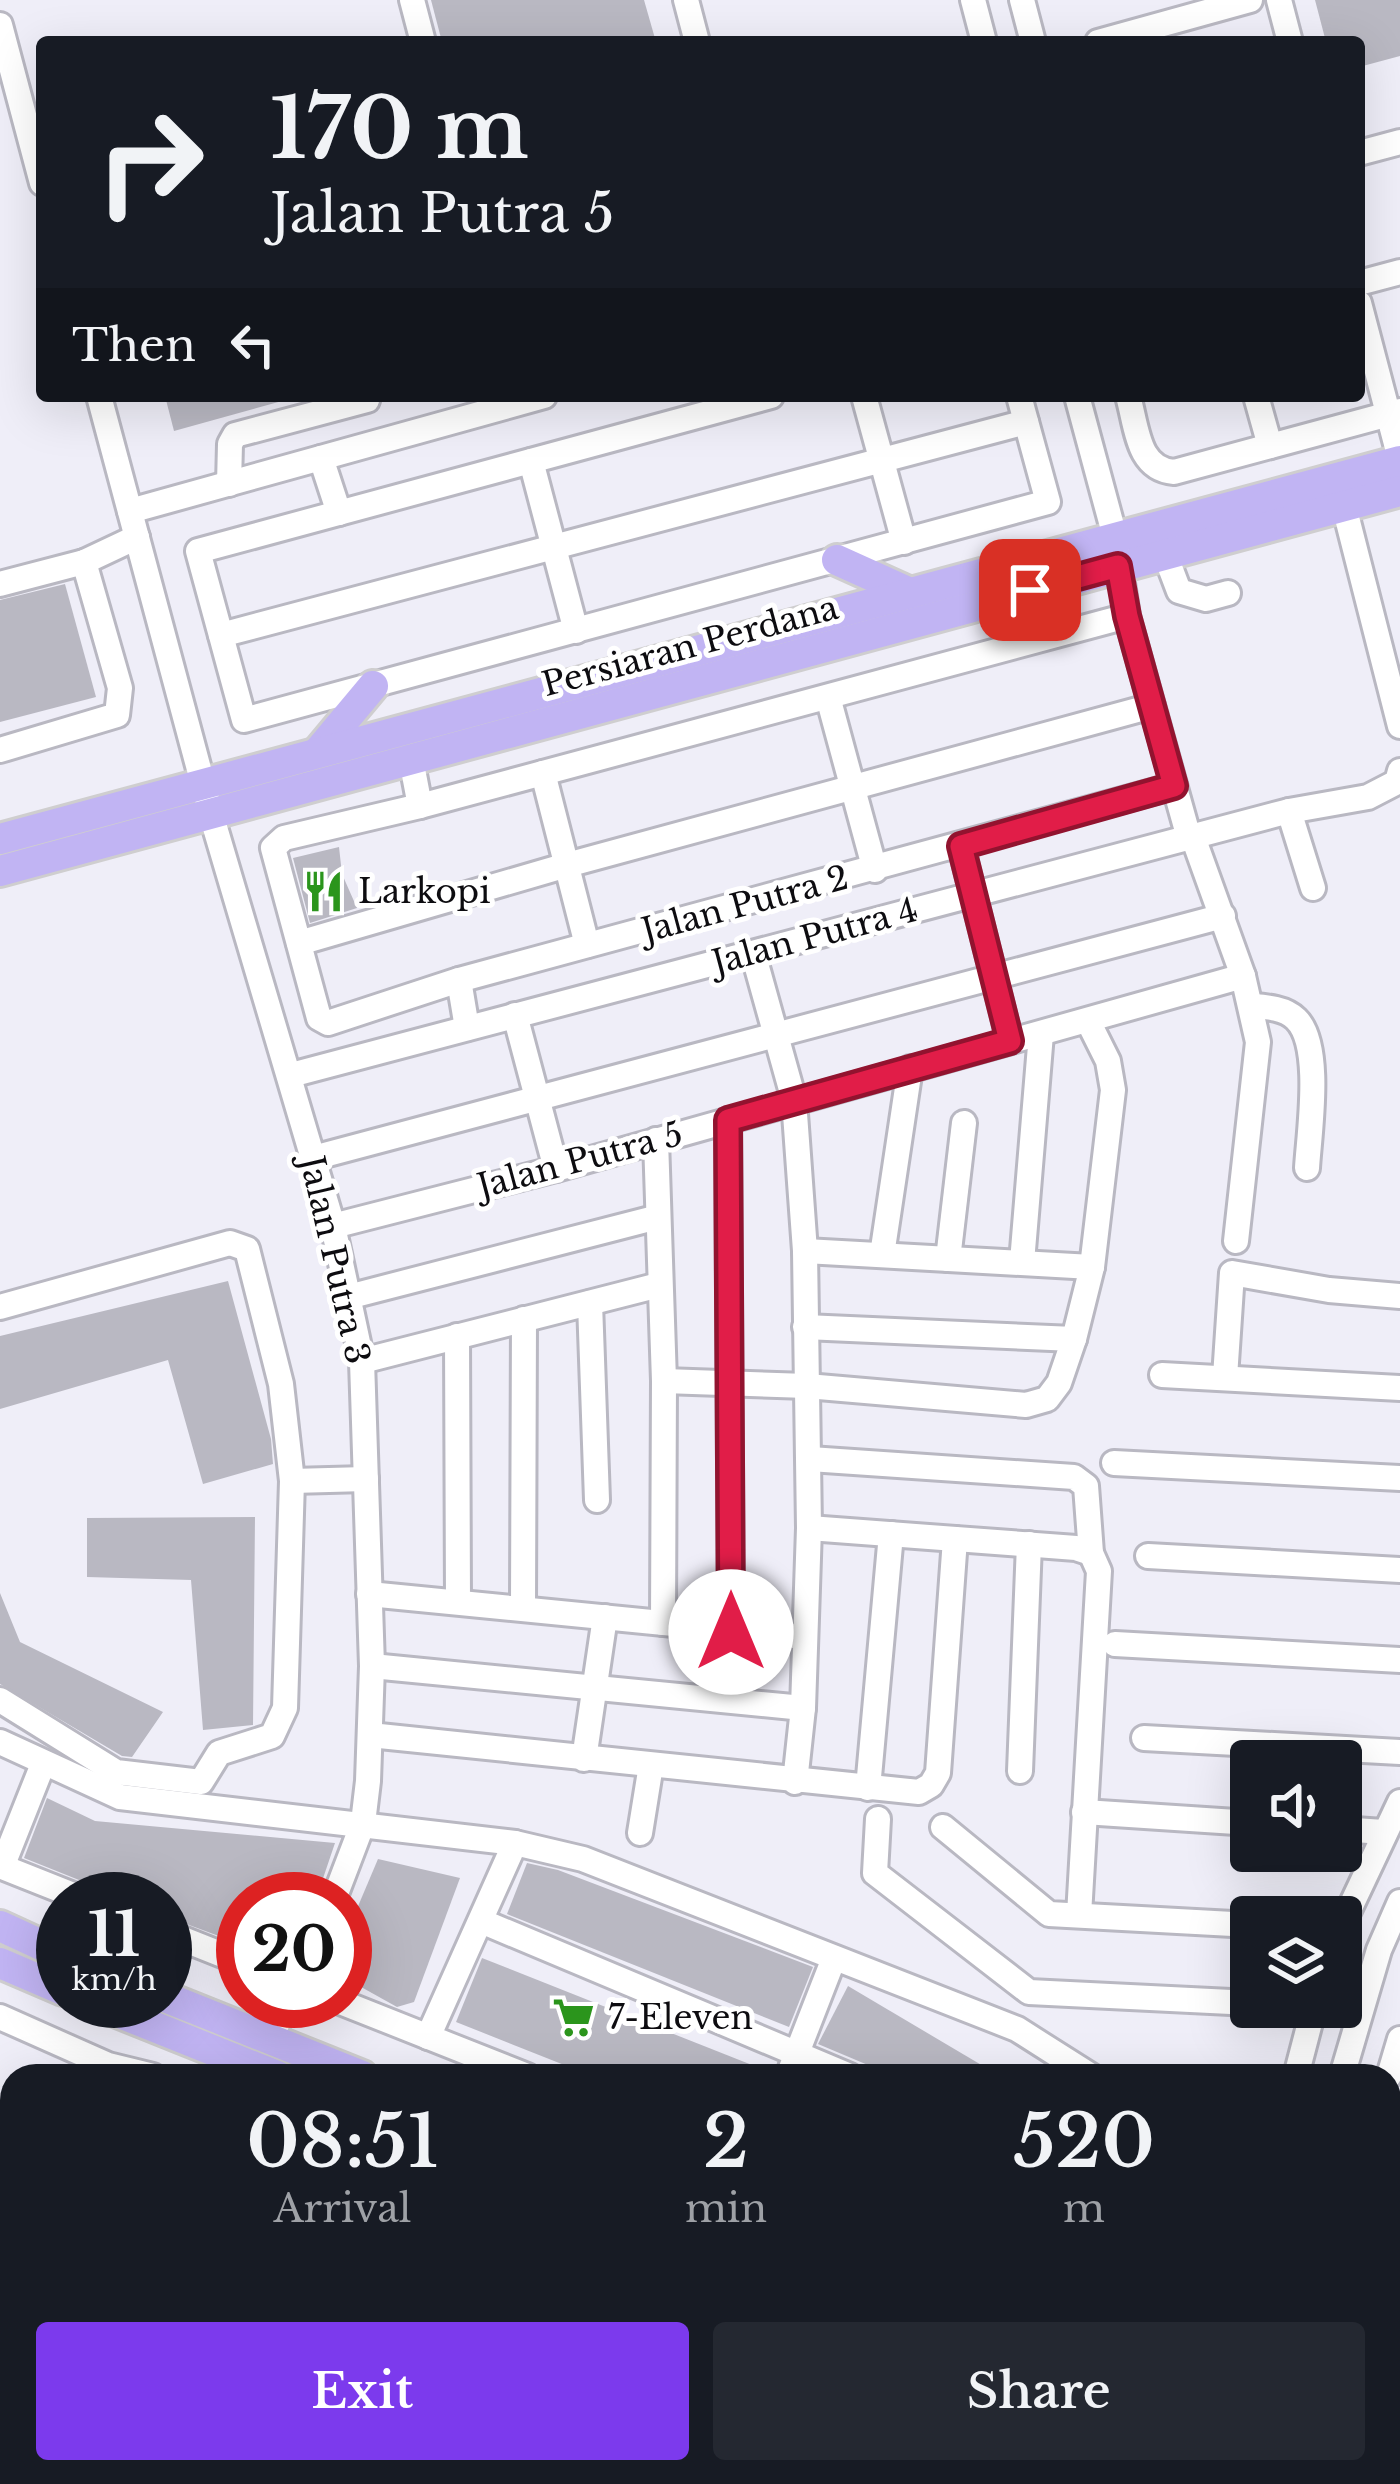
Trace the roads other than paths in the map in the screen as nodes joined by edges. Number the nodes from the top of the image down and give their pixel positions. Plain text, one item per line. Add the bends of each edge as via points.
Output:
1 (412, 0) edge
2 (686, 0) edge
3 (973, 0) edge
4 (1022, 0) edge
5 (1148, 0) edge
6 (1250, 0) edge
7 (1279, 0) edge
8 (0, 25) edge
9 (1157, 34) edge
10 (421, 36) edge
11 (696, 36) edge
12 (982, 36) edge
13 (1031, 36) edge
14 (1288, 36) edge
15 (1400, 142) edge
16 (1365, 151) edge
17 (36, 160) edge
18 (1400, 272) edge
19 (1365, 281) edge
20 (1365, 323) edge
21 (101, 402) edge
22 (360, 402) edge
23 (515, 402) edge
24 (749, 402) edge
25 (866, 402) edge
26 (1021, 402) edge
27 (1078, 402) edge
28 (1131, 402) edge
29 (1258, 402) edge
30 (1394, 412) edge
31 (1026, 422) junction
32 (1270, 446) junction
33 (321, 458) junction
34 (882, 460) junction
35 (1400, 460) edge
36 (531, 461) junction
37 (229, 484) junction
38 (1400, 491) edge
39 (1344, 506) junction
40 (130, 512) junction
41 (339, 513) junction
42 (137, 537) junction
43 (904, 542) junction
44 (553, 547) junction
45 (1116, 552) junction
46 (1165, 554) junction
47 (837, 560) junction
48 (84, 562) junction
49 (0, 584) edge
50 (910, 592) junction
51 (1228, 593) dead end
52 (1127, 616) junction
53 (576, 631) junction
54 (221, 635) junction
55 (373, 686) junction
56 (828, 697) junction
57 (1152, 706) junction
58 (1400, 727) edge
59 (0, 750) edge
60 (317, 753) junction
61 (411, 759) junction
62 (1400, 771) edge
63 (543, 773) junction
64 (1174, 786) junction
65 (853, 789) junction
66 (207, 799) junction
67 (420, 806) junction
68 (1288, 811) junction
69 (1191, 837) junction
70 (0, 838) edge
71 (961, 846) junction
72 (567, 865) junction
73 (874, 870) junction
74 (0, 871) edge
75 (1313, 888) dead end
76 (974, 895) junction
77 (1223, 916) junction
78 (299, 943) junction
79 (587, 945) junction
80 (753, 953) junction
81 (1243, 976) junction
82 (994, 979) junction
83 (459, 980) junction
84 (1252, 1006) junction
85 (515, 1016) junction
86 (1088, 1022) junction
87 (467, 1028) junction
88 (1041, 1034) junction
89 (778, 1035) junction
90 (1010, 1041) junction
91 (910, 1067) junction
92 (291, 1075) junction
93 (539, 1097) junction
94 (794, 1100) junction
95 (728, 1120) junction
96 (964, 1123) dead end
97 (656, 1140) junction
98 (313, 1158) junction
99 (1307, 1168) dead end
100 (556, 1169) junction
101 (658, 1217) junction
102 (333, 1226) junction
103 (1236, 1241) dead end
104 (805, 1250) junction
105 (882, 1256) junction
106 (947, 1259) junction
107 (1022, 1262) junction
108 (1092, 1267) junction
109 (659, 1285) junction
110 (1400, 1296) edge
111 (348, 1297) junction
112 (590, 1303) junction
113 (0, 1307) edge
114 (524, 1319) junction
115 (805, 1327) junction
116 (457, 1336) junction
117 (1074, 1339) junction
118 (362, 1361) junction
119 (1162, 1375) dead end
120 (1225, 1377) junction
121 (664, 1382) junction
122 (731, 1382) junction
123 (807, 1386) junction
124 (1400, 1388) edge
125 (810, 1459) junction
126 (1114, 1463) dead end
127 (1400, 1478) edge
128 (366, 1479) junction
129 (292, 1481) junction
130 (597, 1500) dead end
131 (808, 1528) junction
132 (891, 1534) junction
133 (955, 1539) junction
134 (1029, 1544) junction
135 (1091, 1553) junction
136 (1148, 1556) dead end
137 (1400, 1570) edge
138 (369, 1594) junction
139 (458, 1602) junction
140 (523, 1607) junction
141 (605, 1617) junction
142 (663, 1623) junction
143 (731, 1632) junction
144 (805, 1637) junction
145 (1115, 1644) dead end
146 (1400, 1660) edge
147 (372, 1666) junction
148 (596, 1686) junction
149 (0, 1700) edge
150 (802, 1708) junction
151 (370, 1736) junction
152 (1144, 1738) dead end
153 (0, 1742) edge
154 (1400, 1752) edge
155 (584, 1759) junction
156 (43, 1765) junction
157 (651, 1765) junction
158 (1019, 1771) dead end
159 (795, 1782) junction
160 (868, 1788) junction
161 (1400, 1802) edge
162 (1084, 1812) junction
163 (878, 1819) dead end
164 (1230, 1822) edge
165 (363, 1823) junction
166 (943, 1827) dead end
167 (1362, 1830) edge
168 (1383, 1832) junction
169 (640, 1833) dead end
170 (515, 1843) junction
171 (1, 1866) edge
172 (344, 1872) edge
173 (36, 1880) edge
174 (1355, 1896) edge
175 (1400, 1901) edge
176 (1079, 1916) junction
177 (481, 1921) junction
178 (1230, 1924) edge
179 (0, 1926) edge
180 (36, 1942) edge
181 (834, 1958) junction
182 (0, 1963) edge
183 (36, 1978) edge
184 (1230, 2002) edge
185 (192, 2008) edge
186 (372, 2015) edge
187 (0, 2018) edge
188 (157, 2028) edge
189 (275, 2028) edge
190 (1309, 2028) edge
191 (428, 2037) junction
192 (270, 2039) junction
193 (101, 2064) edge
194 (247, 2064) edge
195 (332, 2064) edge
196 (496, 2064) edge
197 (789, 2064) edge
198 (794, 2064) edge
199 (1072, 2064) edge
200 (1299, 2064) edge
201 (1346, 2064) edge

1 - 10 street
2 - 11 street
3 - 12 street
4 - 13 street
5 - 9 street
6 - 9 street
7 - 14 street
8 - 17 street
15 - 16 street
18 - 19 street
20 - 30 street
21 - 40 street, Jalan Putra 3
22 - 37 street via 236,435
23 - 33 street
24 - 36 street
25 - 34 street
26 - 31 street
27 - 45 street
28 - 32 street via 1146,460 1159,471
29 - 32 street
30 - 32 street
30 - 35 street
31 - 34 street
31 - 43 street via 1048,502
33 - 37 street
33 - 41 street
34 - 43 street
34 - 44 street
35 - 45 main road, Persiaran Perdana
36 - 41 street
36 - 44 street
37 - 40 street
38 - 39 main road, Persiaran Perdana
39 - 46 main road, Persiaran Perdana
39 - 58 street
40 - 42 street, Jalan Putra 3
41 - 54 street via 199,551
42 - 48 street
42 - 66 street, Jalan Putra 3
43 - 47 street
44 - 53 street
44 - 54 street
45 - 46 main road, Persiaran Perdana
45 - 50 main road, Persiaran Perdana
45 - 52 street
45 - 61 main road, Persiaran Perdana
46 - 51 street via 1180,591 1206,599
47 - 50 main road
47 - 53 street
48 - 49 street
48 - 59 street via 120,688 117,715
50 - 60 main road, Persiaran Perdana
52 - 56 street
52 - 57 street
53 - 55 street
54 - 55 street via 244,721
55 - 60 main road
56 - 63 street
56 - 65 street
57 - 64 street
57 - 65 street
60 - 66 main road, Persiaran Perdana
61 - 66 main road, Persiaran Perdana
61 - 67 street
62 - 68 street, Jalan Putra 4 via 1396,782 1368,797
63 - 67 street
63 - 72 street
64 - 69 street
64 - 71 street, Jalan Putra 2
65 - 72 street
65 - 73 street
66 - 70 main road, Persiaran Perdana
66 - 74 main road, Persiaran Perdana
66 - 92 street, Jalan Putra 3
67 - 78 street via 284,838 273,848
68 - 69 street, Jalan Putra 4
68 - 75 street
69 - 76 street, Jalan Putra 4
69 - 77 street
71 - 73 street, Jalan Putra 2
71 - 76 street
72 - 78 street
72 - 79 street
73 - 79 street, Jalan Putra 2
76 - 80 street, Jalan Putra 4
76 - 82 street
77 - 81 street
77 - 82 street
78 - 83 street, Jalan Putra 2 via 319,1018 328,1023
79 - 83 street, Jalan Putra 2
80 - 85 street, Jalan Putra 4
80 - 89 street
81 - 84 street
81 - 86 street, Jalan Putra 5
82 - 89 street
82 - 90 street
83 - 87 street
84 - 99 street via 1298,1020 1312,1052
84 - 103 street via 1258,1042
85 - 87 street, Jalan Putra 4
85 - 93 street
86 - 88 street, Jalan Putra 5
86 - 108 street via 1113,1090
87 - 92 street, Jalan Putra 4
88 - 90 street, Jalan Putra 5
88 - 107 street
89 - 93 street
89 - 94 street
90 - 91 street, Jalan Putra 5
91 - 94 street, Jalan Putra 5
91 - 105 street
92 - 98 street, Jalan Putra 3
93 - 98 street
93 - 100 street
94 - 95 street, Jalan Putra 5
94 - 104 street
95 - 97 street, Jalan Putra 5
95 - 122 street
96 - 106 street
97 - 100 street, Jalan Putra 5
97 - 101 street
98 - 102 street, Jalan Putra 3
100 - 102 street, Jalan Putra 5
101 - 109 street
101 - 111 street
102 - 111 street, Jalan Putra 3
104 - 105 street
104 - 115 street
105 - 106 street
106 - 107 street
107 - 108 street
108 - 117 street
109 - 112 street
109 - 121 street
110 - 120 street via 1232,1273
111 - 118 street, Jalan Putra 3
112 - 114 street
112 - 130 street
113 - 129 street via 230,1243 247,1249 281,1384
114 - 116 street
114 - 140 street
115 - 117 street
115 - 123 street
116 - 118 street
116 - 139 street
117 - 123 street via 1059,1383 1026,1406
118 - 128 street, Jalan Putra 3
119 - 120 street
120 - 124 street
121 - 122 street
121 - 142 street
122 - 123 street
122 - 143 street
123 - 125 street
125 - 131 street
125 - 135 street via 1079,1478 1088,1491
126 - 127 street
128 - 129 street
128 - 138 street, Jalan Putra 3
129 - 149 street via 285,1708 272,1736 218,1753 200,1782 181,1783 116,1772
131 - 132 street
131 - 144 street
132 - 133 street
132 - 160 street
133 - 134 street
133 - 160 street via 938,1773 919,1792
134 - 135 street
134 - 158 street
135 - 162 street via 1099,1570
136 - 137 street
138 - 139 street
138 - 147 street, Jalan Putra 3
139 - 140 street
140 - 141 street
141 - 142 street
141 - 148 street
142 - 143 street
143 - 144 street
144 - 150 street
145 - 146 street
147 - 148 street
147 - 151 street, Jalan Putra 3
148 - 150 street
148 - 155 street
150 - 159 street
151 - 155 street
151 - 165 street, Jalan Putra 3
152 - 154 street
153 - 156 street
155 - 157 street
156 - 165 street via 119,1798
156 - 171 street
157 - 159 street
157 - 169 street
159 - 160 street
161 - 168 street
162 - 164 street
162 - 176 street
163 - 184 street via 875,1874 1029,1992
165 - 170 street
165 - 172 street, Jalan Putra 3
166 - 176 street via 1048,1914
167 - 168 street
168 - 174 street
170 - 177 street
170 - 181 street via 584,1859
171 - 173 street
175 - 201 street
176 - 178 street
177 - 191 street
177 - 197 street
179 - 180 main road
181 - 198 street
181 - 199 street via 1017,2029
182 - 183 main road
185 - 192 main road
186 - 191 street
187 - 193 street
188 - 194 main road
189 - 192 street
190 - 200 street
191 - 196 street
192 - 195 main road

